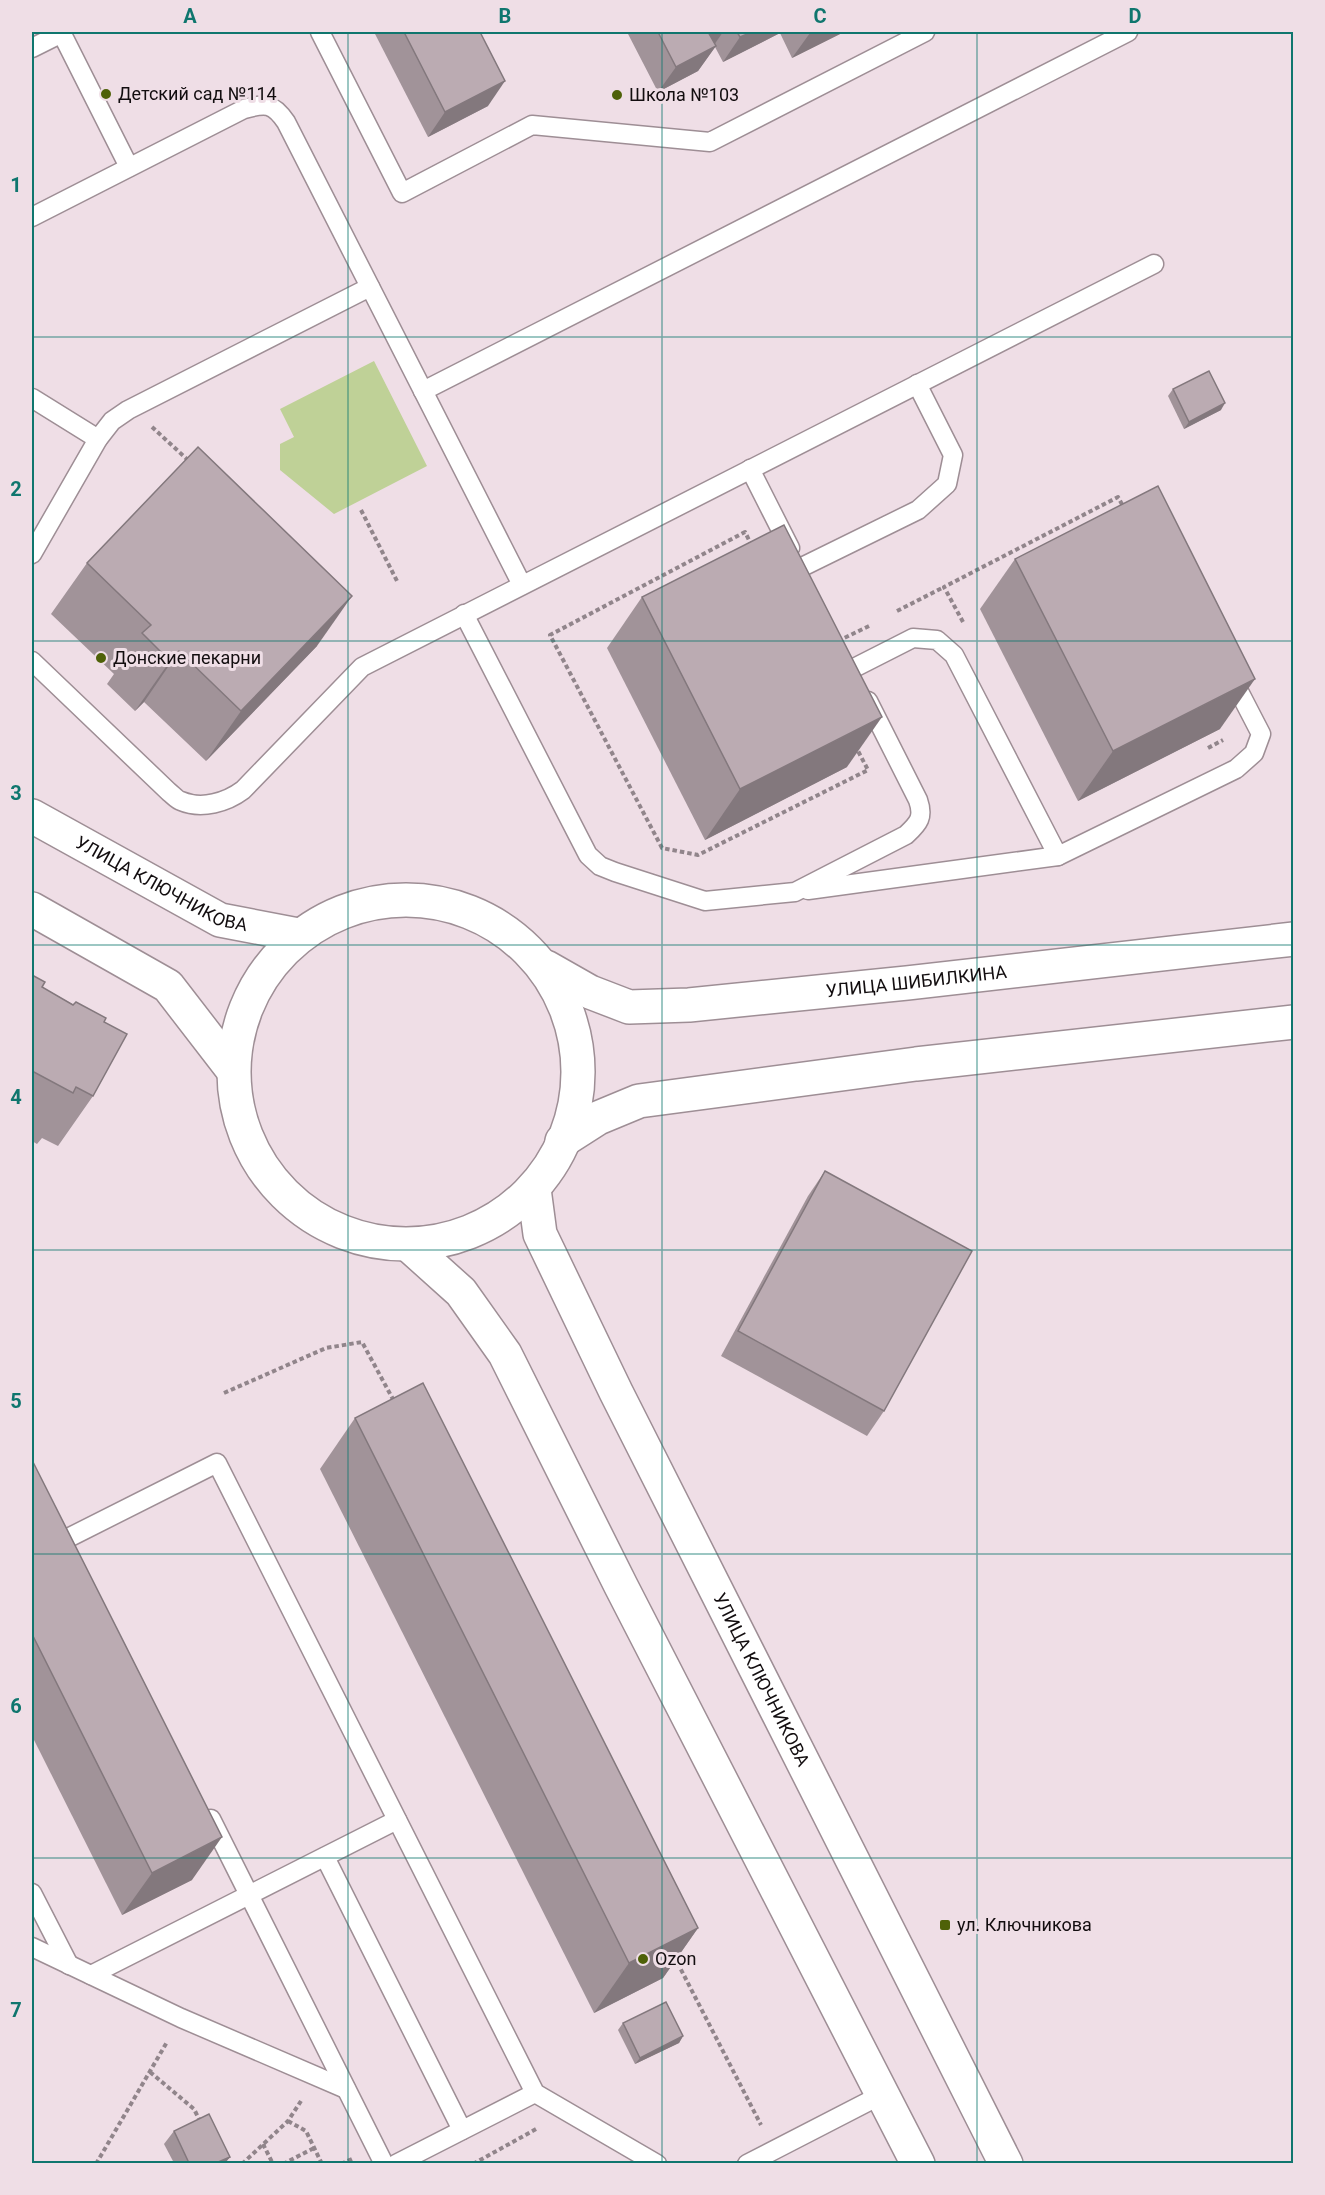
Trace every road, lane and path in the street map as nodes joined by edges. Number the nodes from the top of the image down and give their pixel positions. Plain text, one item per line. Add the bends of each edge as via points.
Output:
1 (62, 32) edge
2 (320, 32) edge
3 (925, 32) edge
4 (1128, 32) edge
5 (32, 48) edge
6 (129, 167) junction
7 (32, 217) edge
8 (1154, 264) dead end
9 (370, 287) junction
10 (917, 384) junction
11 (423, 391) junction
12 (32, 398) edge
13 (132, 408) junction
14 (99, 439) junction
15 (192, 465) edge
16 (750, 469) junction
17 (361, 510) dead end
18 (1129, 517) edge
19 (756, 553) edge
20 (32, 554) edge
21 (398, 583) dead end
22 (522, 585) junction
23 (944, 588) junction
24 (464, 614) junction
25 (891, 614) dead end
26 (870, 625) dead end
27 (966, 628) dead end
28 (835, 648) joint
29 (32, 661) edge
30 (1225, 662) edge
31 (852, 669) junction
32 (1230, 737) edge
33 (852, 739) edge
34 (1199, 753) edge
35 (32, 816) edge
36 (1058, 856) junction
37 (795, 892) junction
38 (32, 909) edge
39 (298, 935) junction
40 (1293, 939) edge
41 (546, 968) junction
42 (1293, 1022) edge
43 (232, 1069) junction
44 (562, 1141) junction
45 (534, 1189) junction
46 (412, 1248) junction
47 (225, 1393) dead end
48 (399, 1410) edge
49 (58, 1517) edge
50 (201, 1801) edge
51 (397, 1820) junction
52 (325, 1857) junction
53 (32, 1893) edge
54 (249, 1895) junction
55 (32, 1947) edge
56 (674, 1955) edge
57 (69, 1965) junction
58 (91, 1975) junction
59 (182, 2018) junction
60 (150, 2072) junction
61 (346, 2089) junction
62 (307, 2091) dead end
63 (535, 2093) junction
64 (883, 2094) junction
65 (568, 2112) junction
66 (288, 2121) junction
67 (203, 2127) edge
68 (462, 2130) junction
69 (263, 2144) junction
70 (314, 2148) junction
71 (774, 2150) junction
72 (96, 2163) edge
73 (242, 2163) edge
74 (273, 2163) edge
75 (283, 2163) edge
76 (322, 2163) edge
77 (384, 2163) edge
78 (396, 2163) edge
79 (473, 2163) edge
80 (657, 2163) edge
81 (747, 2163) edge
82 (918, 2163) edge
83 (1006, 2163) edge

1 - 5 lane
1 - 6 lane
2 - 3 lane via 402,193 532,125 710,142
4 - 11 lane
6 - 7 lane
6 - 9 lane via 244,109 262,104 277,109
8 - 10 lane
9 - 11 lane
9 - 13 lane
10 - 16 lane
10 - 16 lane via 953,455 947,484 918,510 803,574
11 - 22 lane
12 - 14 lane
13 - 14 lane via 112,421
13 - 15 path
14 - 20 lane
16 - 22 lane
17 - 21 path
18 - 23 path via 1118,497
19 - 33 path via 745,532 550,635 662,848 698,855 867,771
22 - 24 lane
23 - 25 path
23 - 27 path
24 - 29 lane via 362,667 243,790 230,800 214,803 181,801 169,792
24 - 37 lane via 580,842 600,866 705,902
26 - 28 path
28 - 31 lane
30 - 36 lane via 1262,734 1254,753 1236,769
31 - 36 lane via 913,638 937,640 954,655
31 - 37 lane via 922,813 919,823 906,835
32 - 34 path
35 - 39 street, УЛИЦА КЛЮЧНИКОВА via 220,920
36 - 37 lane
38 - 43 street via 168,986
39 - 41 street via 345,912 404,901 453,906 498,927
39 - 43 street via 258,984 238,1036
40 - 41 street, УЛИЦА ШИБИЛКИНА via 907,983 629,1007 590,992
41 - 44 street via 573,1023 580,1060 579,1089
42 - 44 street via 639,1101 598,1118
43 - 46 street via 237,1120 258,1162 286,1198 328,1226
44 - 45 street
45 - 46 street via 487,1219
45 - 83 street, УЛИЦА КЛЮЧНИКОВА via 540,1234 611,1382
46 - 64 street via 461,1292 504,1354
47 - 48 path via 326,1348 362,1342
49 - 51 lane via 71,1543 217,1463
50 - 54 lane
51 - 52 lane
51 - 63 lane
52 - 54 lane
52 - 68 lane
53 - 57 lane
54 - 58 lane
54 - 61 lane
55 - 57 lane
56 - 71 path
57 - 58 lane
58 - 59 lane
59 - 60 path
59 - 61 lane
60 - 67 path via 194,2109
60 - 72 path
61 - 77 lane
62 - 66 path
63 - 65 lane
63 - 68 lane
64 - 71 lane
64 - 82 street
65 - 79 path
65 - 80 lane
66 - 69 path
66 - 70 path via 306,2131
68 - 78 lane
69 - 73 path
69 - 74 path
70 - 75 path
70 - 76 path
71 - 81 lane

